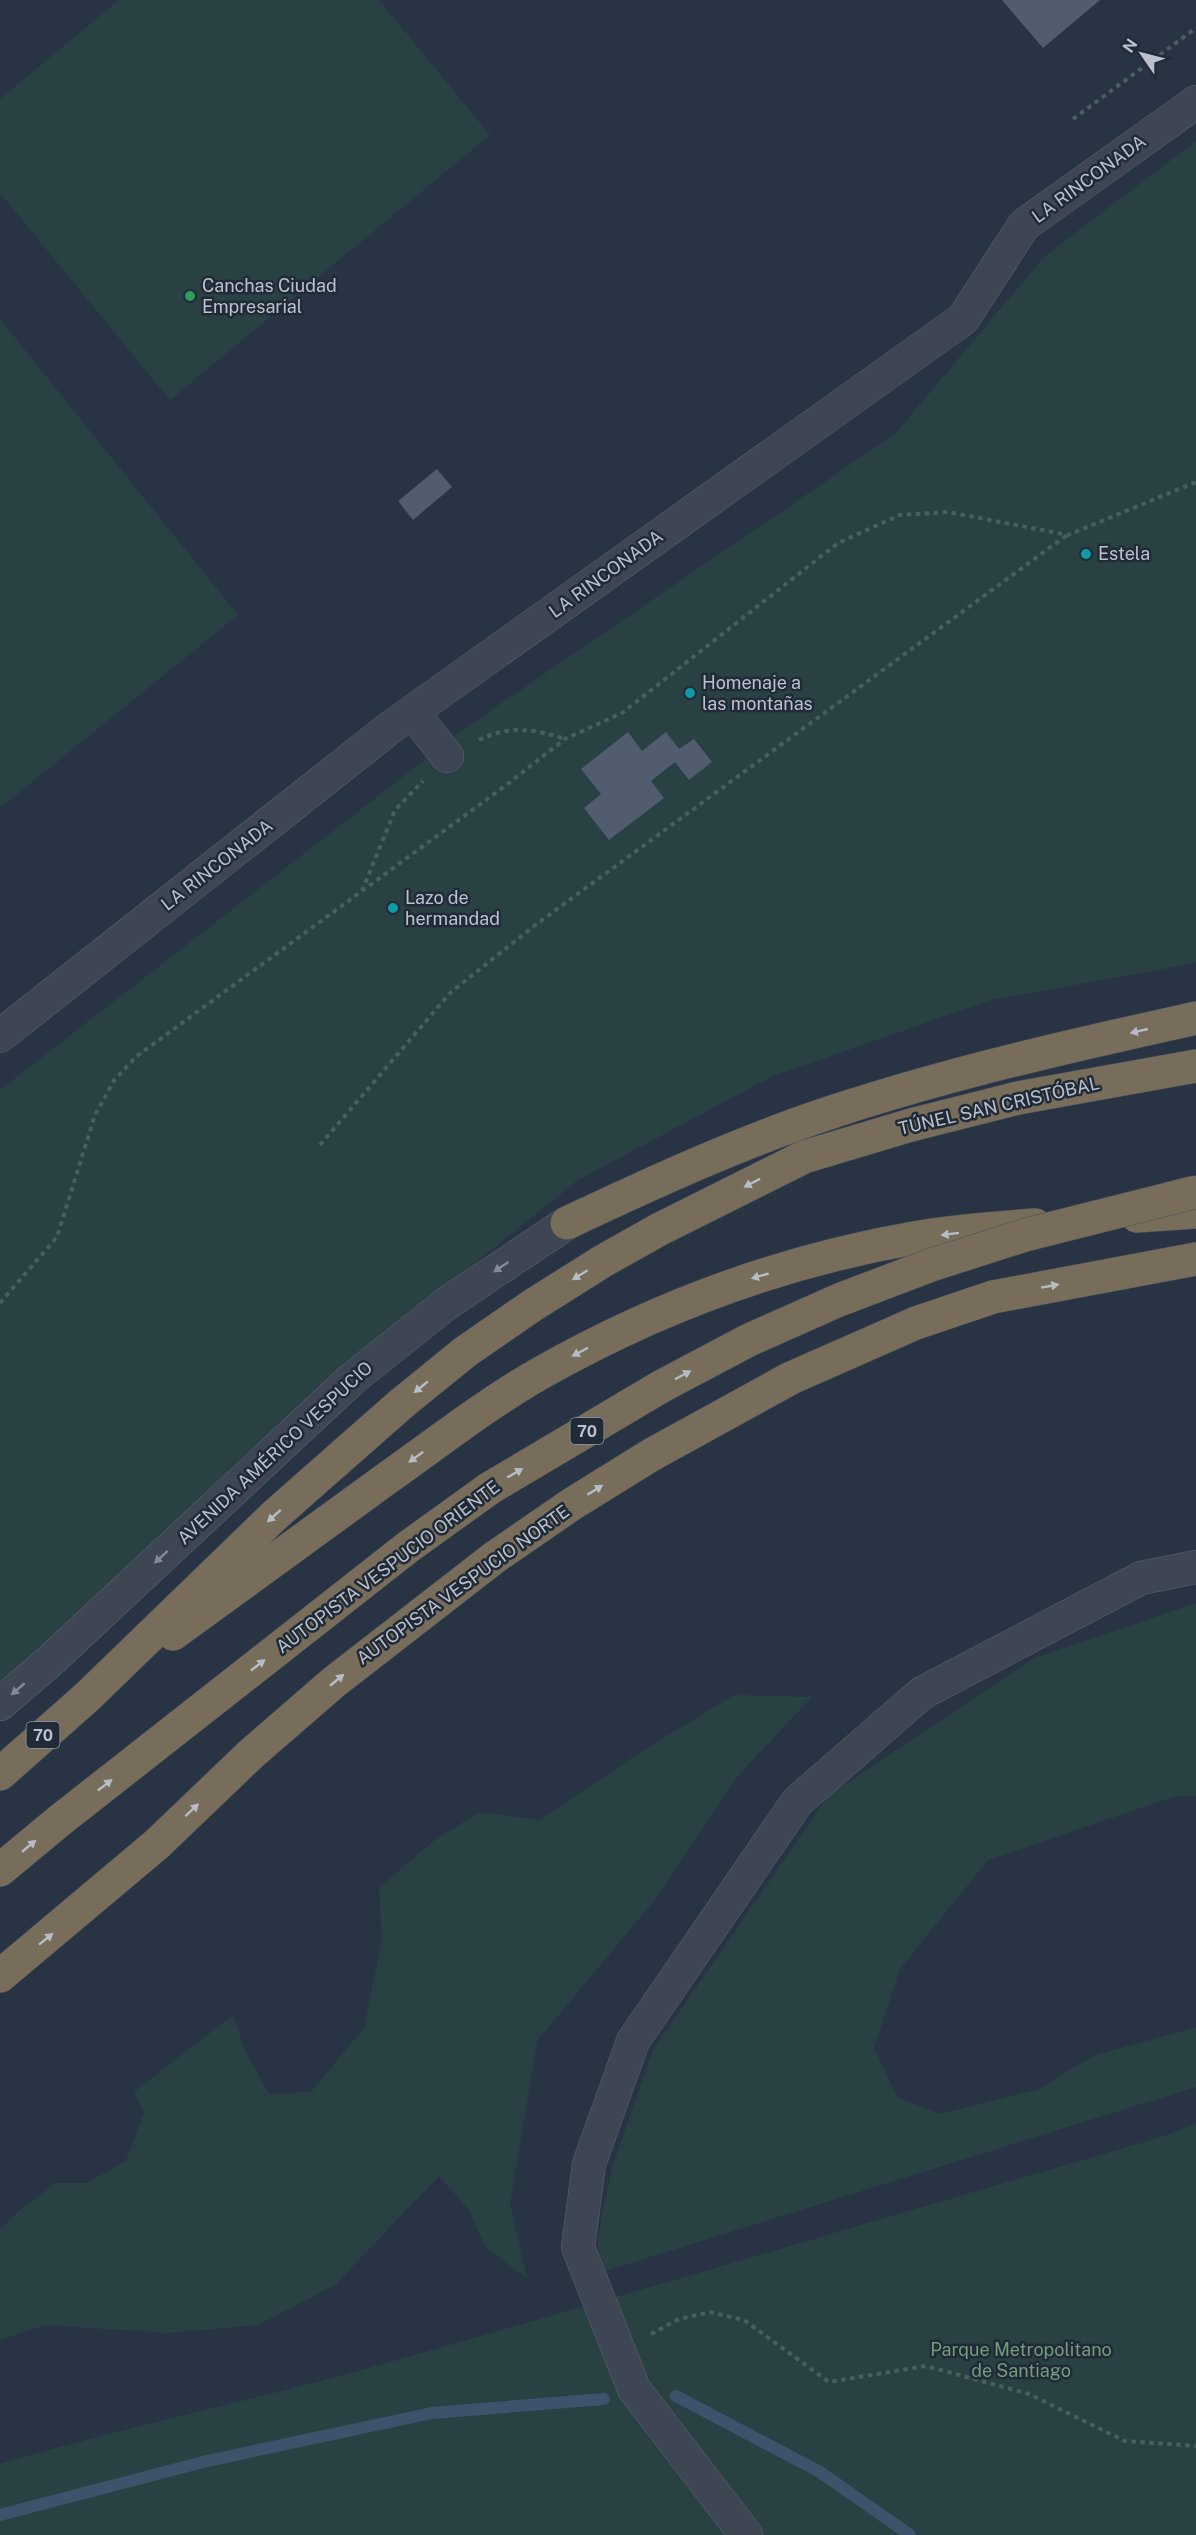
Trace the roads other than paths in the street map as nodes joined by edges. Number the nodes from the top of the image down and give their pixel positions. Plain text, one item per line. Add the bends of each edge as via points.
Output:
1 (1196, 102) edge
2 (412, 712) junction
3 (447, 756) dead end
4 (1196, 1018) edge
5 (0, 1036) edge
6 (1196, 1064) edge
7 (1196, 1192) edge
8 (1196, 1212) edge
9 (567, 1223) junction
10 (1196, 1259) edge
11 (1196, 1567) edge
12 (87, 1697) junction
13 (0, 1704) edge
14 (0, 1774) edge
15 (0, 1870) edge
16 (0, 1976) edge
17 (746, 2535) edge

1 - 2 street, LA RINCONADA via 1024,225 963,319
2 - 3 street
2 - 5 street, LA RINCONADA
4 -> 9 highway via 1018,1058 833,1111 694,1166
6 - 9 highway via 1092,1066 987,1085 753,1155
6 -> 12 highway, TÚNEL SAN CRISTÓBAL via 1018,1098 804,1157 603,1261 465,1352 401,1404 275,1515
15 -> 7 highway, AUTOPISTA VESPUCIO ORIENTE / 70, bridge via 417,1540 490,1488 662,1386 839,1300 931,1265 1025,1235
8 -> 12 highway, 70 via 915,1238 809,1262 679,1306 567,1359 474,1414
9 -> 13 street, AVENIDA AMÉRICO VESPUCIO via 446,1304 352,1379
16 -> 10 highway, AUTOPISTA VESPUCIO NORTE via 157,1844 334,1682 420,1613 504,1550 651,1455 791,1378 916,1323 993,1297
11 - 17 street via 1141,1578 922,1693 797,1802 633,2042 589,2164 578,2247 634,2389
12 - 14 highway, 70

